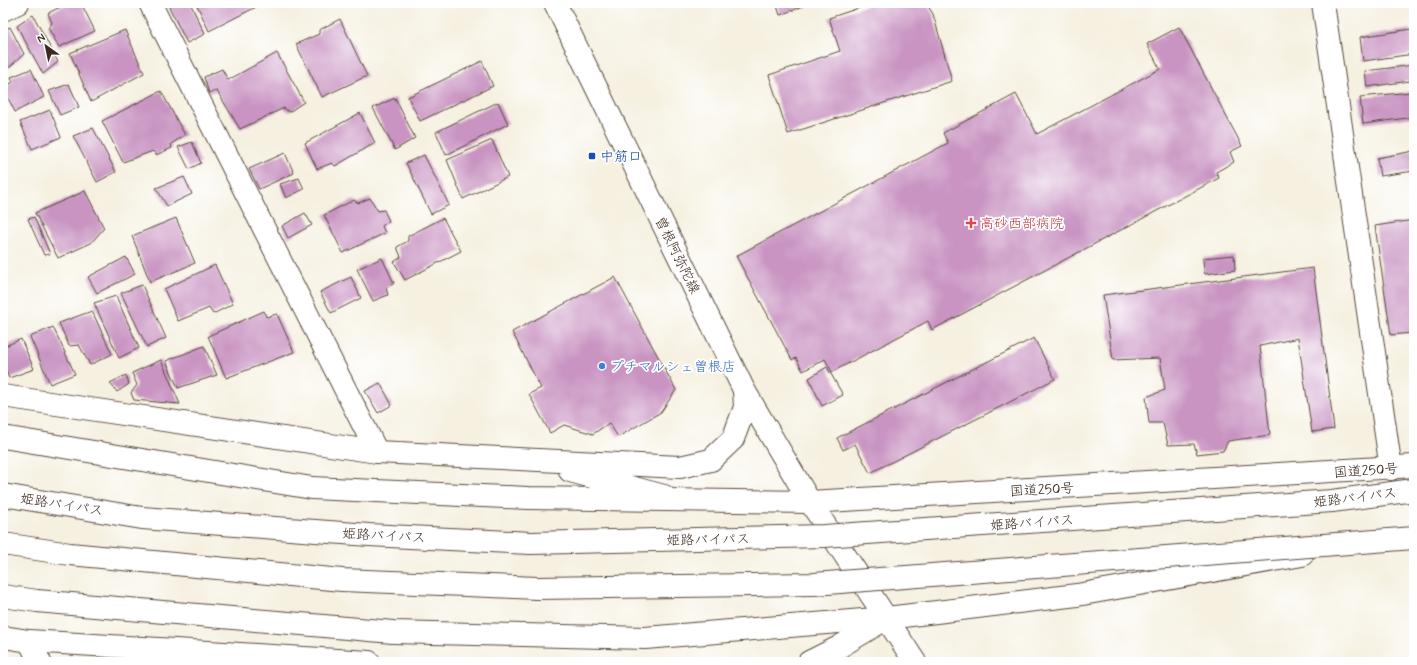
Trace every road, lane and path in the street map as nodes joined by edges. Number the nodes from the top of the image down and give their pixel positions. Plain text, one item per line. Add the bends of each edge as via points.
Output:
1 (18, 3) edge
2 (150, 3) edge
3 (555, 3) edge
4 (1323, 3) edge
5 (3, 10) edge
6 (744, 390) junction
7 (3, 396) edge
8 (3, 437) edge
9 (377, 452) junction
10 (526, 460) junction
11 (1414, 466) edge
12 (680, 467) junction
13 (1391, 468) junction
14 (608, 482) junction
15 (1414, 490) edge
16 (3, 495) edge
17 (528, 498) junction
18 (679, 500) junction
19 (810, 502) junction
20 (1414, 534) edge
21 (1414, 538) edge
22 (3, 544) edge
23 (3, 596) edge
24 (887, 618) junction
25 (3, 637) edge
26 (29, 641) junction
27 (40, 662) edge
28 (369, 662) edge
29 (809, 662) edge
30 (914, 662) edge

1 - 5 main road
2 - 9 main road
3 - 6 main road, 曽根阿弥陀線
4 - 13 main road
6 - 12 main road via 745,407 733,439 712,460
6 - 19 main road, 曽根阿弥陀線
7 - 9 main road
8 - 17 main road via 312,488
9 - 10 main road
10 - 12 main road
10 - 14 main road
11 - 13 main road, 国道250号
12 - 14 main road
13 - 19 main road, 国道250号
14 - 17 main road
14 - 18 main road
15 - 16 main road, 姫路バイパス, bridge via 1332,501 824,536 531,542 370,535 142,518
17 - 18 main road
18 - 19 main road, 国道250号
19 - 24 main road
20 - 24 main road via 1077,595
21 - 22 main road, bridge via 814,584 537,588 342,580 70,554
23 - 24 main road via 393,632 645,638
24 - 29 main road
24 - 30 main road
25 - 26 main road
26 - 27 main road
26 - 28 main road

